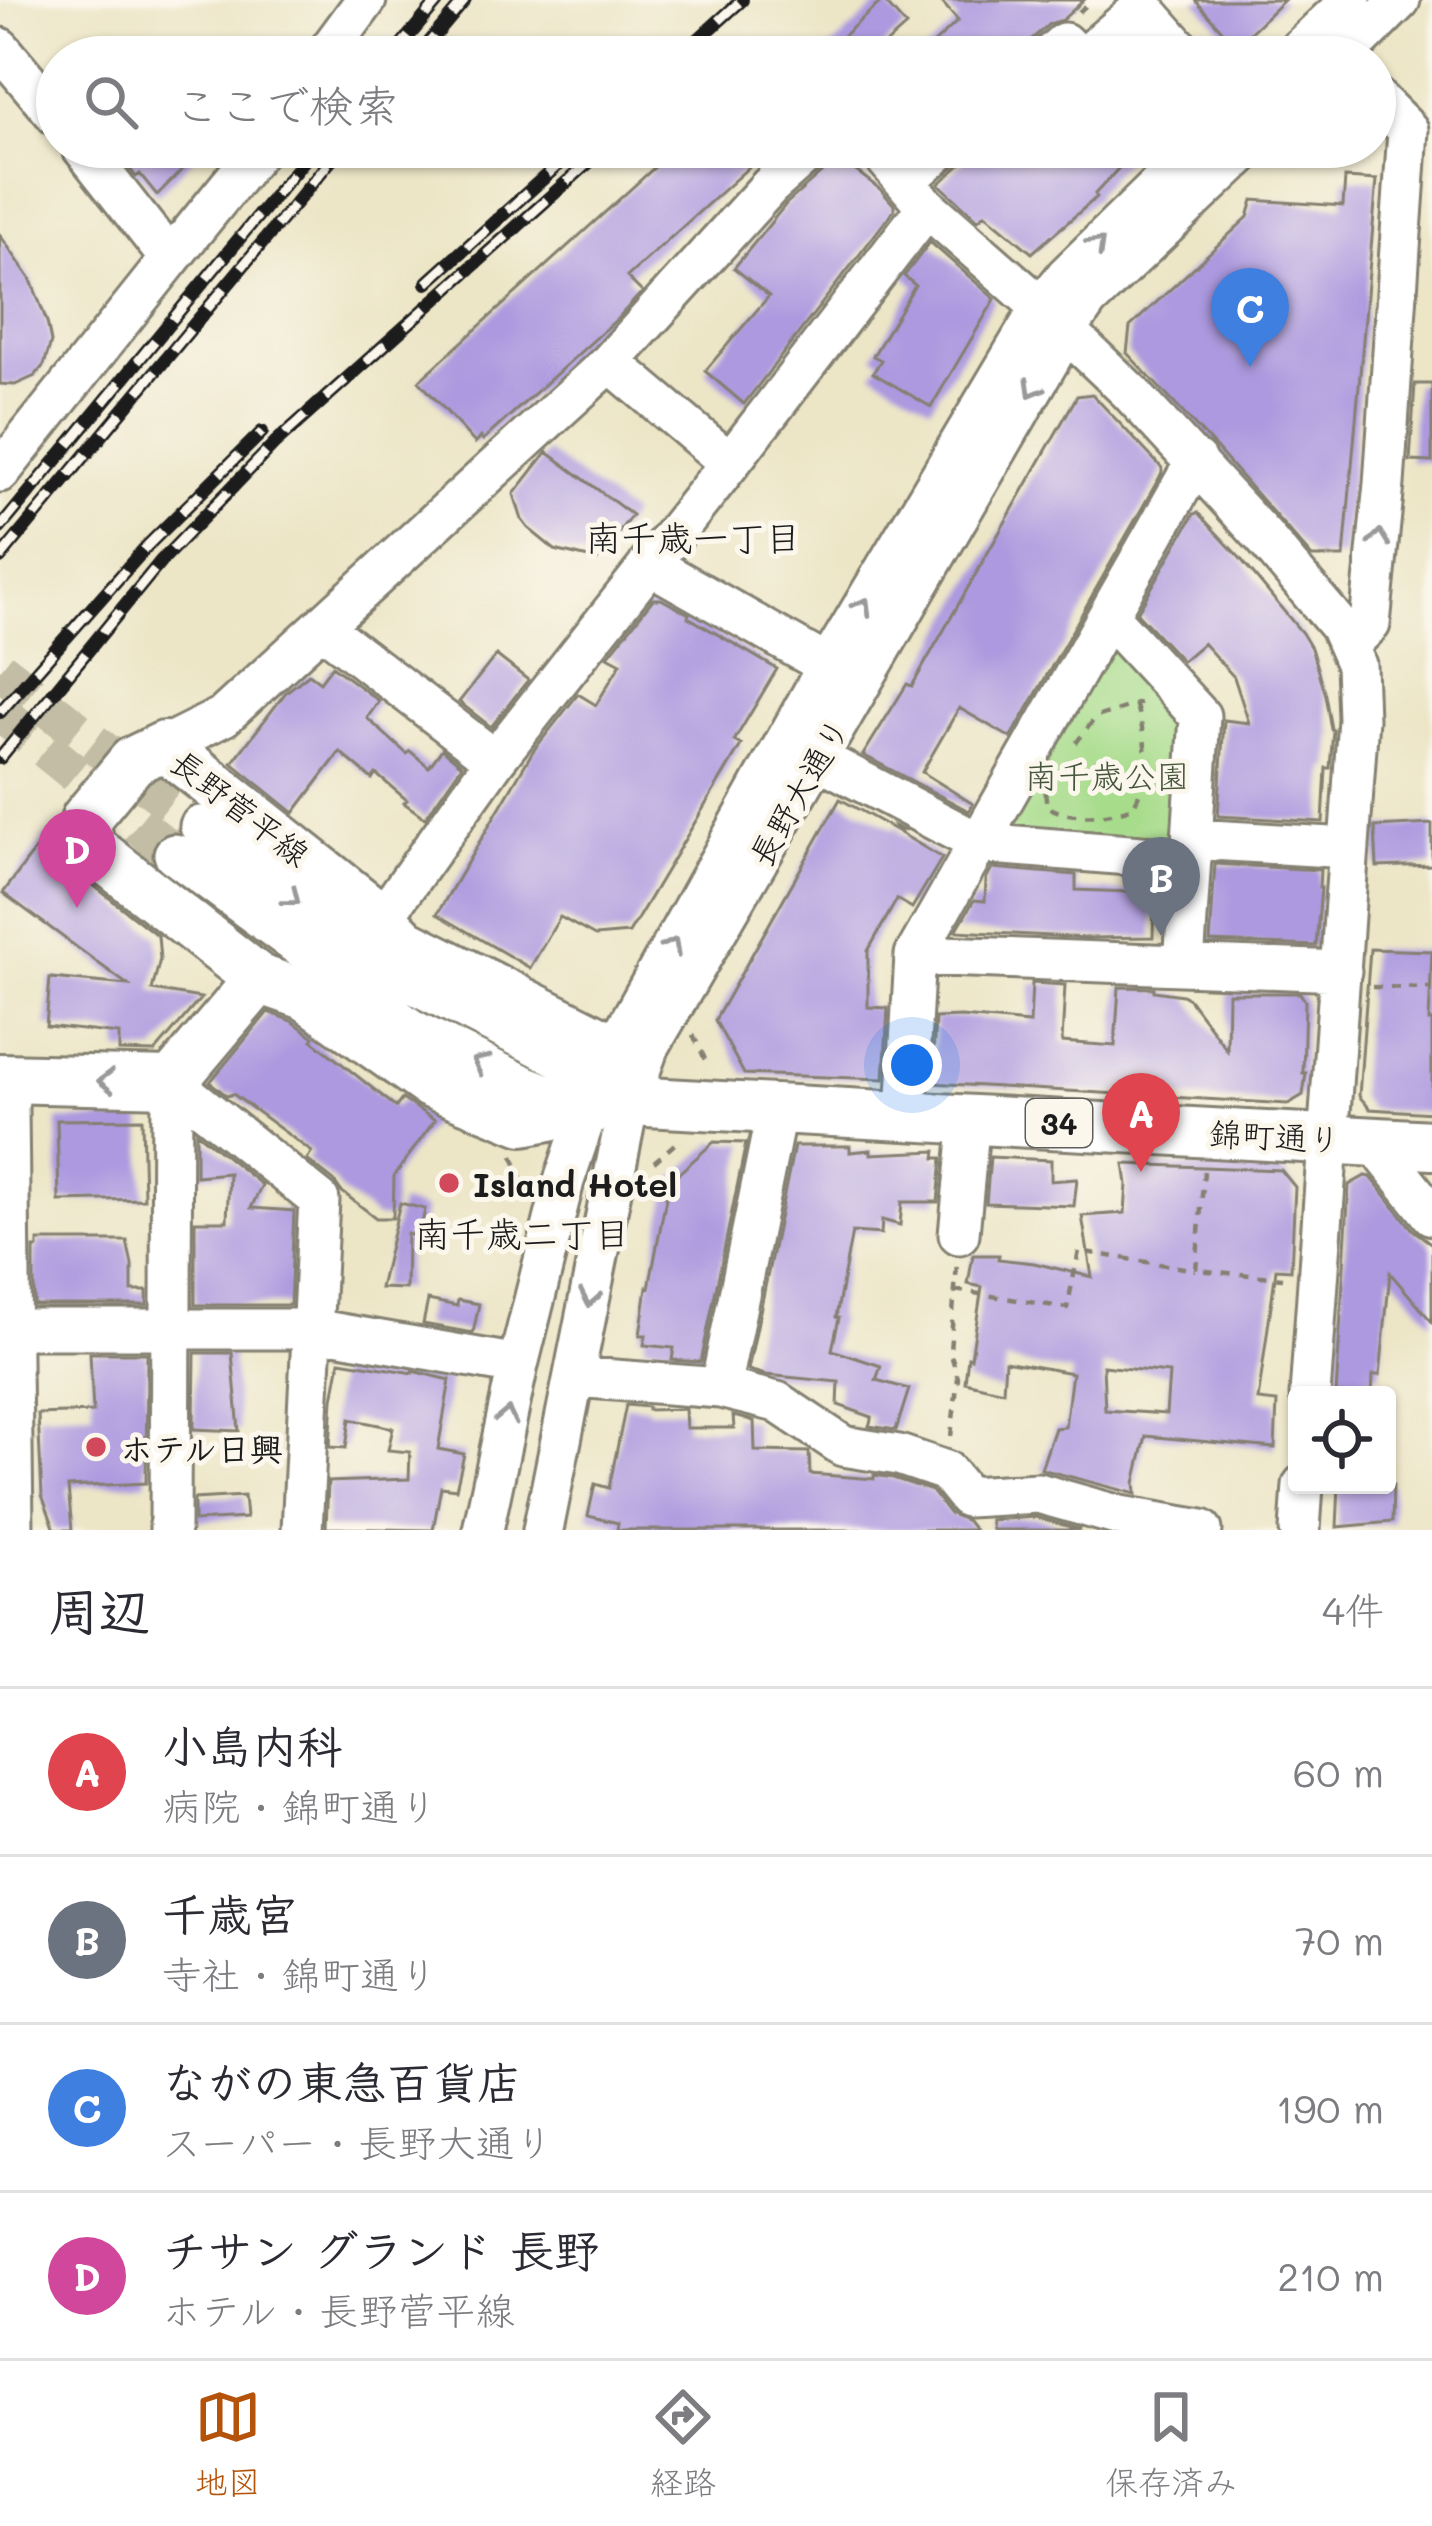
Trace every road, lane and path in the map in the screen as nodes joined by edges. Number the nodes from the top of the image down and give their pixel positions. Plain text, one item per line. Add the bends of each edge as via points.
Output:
1 (366, 0) edge
2 (1351, 0) edge
3 (1412, 7) edge
4 (339, 36) edge
5 (1107, 36) edge
6 (1169, 36) edge
7 (1314, 36) edge
8 (1372, 36) edge
9 (0, 48) edge
10 (36, 91) edge
11 (1396, 117) edge
12 (1420, 140) edge
13 (98, 168) edge
14 (244, 168) edge
15 (790, 168) edge
16 (894, 168) edge
17 (931, 168) edge
18 (1167, 168) edge
19 (1227, 168) edge
20 (916, 194) junction
21 (170, 259) junction
22 (1054, 319) junction
23 (610, 362) junction
24 (1196, 461) junction
25 (730, 463) junction
26 (0, 472) edge
27 (650, 563) junction
28 (1108, 616) junction
29 (322, 627) junction
30 (1348, 646) junction
31 (844, 674) junction
32 (1171, 685) junction
33 (1136, 706) junction
34 (164, 746) junction
35 (1073, 746) dead end
36 (817, 758) junction
37 (495, 760) junction
38 (1045, 790) dead end
39 (187, 840) tunnel mouth
40 (979, 843) junction
41 (1349, 848) junction
42 (1191, 849) junction
43 (382, 919) junction
44 (915, 956) junction
45 (1184, 965) junction
46 (1341, 978) junction
47 (259, 979) junction
48 (1432, 988) edge
49 (693, 1034) dead end
50 (6, 1078) edge
51 (172, 1082) junction
52 (608, 1084) junction
53 (694, 1102) junction
54 (776, 1109) junction
55 (906, 1114) junction
56 (970, 1118) junction
57 (1206, 1131) junction
58 (1352, 1140) junction
59 (1432, 1144) edge
60 (509, 1145) dead end
61 (654, 1162) dead end
62 (521, 1178) dead end
63 (1432, 1215) edge
64 (959, 1234) joint
65 (1196, 1270) junction
66 (1319, 1281) junction
67 (955, 1290) junction
68 (9, 1329) junction
69 (170, 1329) junction
70 (312, 1330) junction
71 (518, 1365) junction
72 (575, 1377) junction
73 (1311, 1386) edge
74 (720, 1388) junction
75 (6, 1422) edge
76 (1294, 1494) edge
77 (963, 1499) edge
78 (13, 1530) edge
79 (170, 1530) edge
80 (302, 1530) edge
81 (483, 1530) edge
82 (543, 1530) edge
83 (1202, 1530) edge
84 (1300, 1530) edge

1 - 4 street
2 - 7 street
3 - 8 street
5 - 6 street via 1143,7
9 - 10 street
11 - 12 street
30 -> 12 street via 1370,624
13 - 21 street
14 - 21 street
15 - 23 street
16 - 20 street
17 - 20 street
22 -> 18 street, 長野大通り via 1066,276
19 - 22 street, 長野大通り via 1088,300
20 - 22 street
20 - 25 street
21 - 26 street
22 - 24 street
22 - 31 street, 長野大通り
23 - 25 street
23 - 29 street
24 - 28 street
24 - 30 street
25 - 27 street
27 - 31 street
27 - 37 street
28 - 32 street
28 - 40 street
29 - 34 street via 224,716
29 - 37 street
30 - 41 street via 1358,719
31 - 36 street, 長野大通り
52 -> 31 street, 長野大通り
32 - 33 path
32 - 42 street via 1200,716
33 - 35 path via 1096,717
33 - 38 path via 1147,766 1133,807 1056,812
34 - 43 main road, 長野菅平線 / 34
34 - 47 main road, 長野菅平線 / 34 via 133,761 86,818 89,846
36 - 40 street
36 - 52 street, 長野大通り via 648,1049
37 - 43 street
39 - 52 street via 411,1029 524,1085
40 - 42 street
40 - 44 street
41 - 42 street
41 - 46 street
42 - 45 street
43 - 52 main road, 長野菅平線 / 34
44 - 45 street
44 - 55 street
45 - 46 street
46 - 48 path
46 - 58 street
47 - 51 main road
47 - 52 main road, 長野菅平線 / 34 via 305,995 429,1083 524,1121
49 - 53 path
51 -> 50 main road
50 - 68 street
51 - 69 street
51 - 70 street via 319,1200
52 - 53 main road, 長野菅平線 / 34
52 - 71 street, 長野大通り via 563,1181
52 -> 72 street, 長野大通り
53 - 54 main road, 錦町通り / 34
53 - 61 path
54 - 55 main road, 錦町通り / 34
54 - 74 street
55 - 56 main road, 錦町通り / 34
56 - 57 main road, 錦町通り / 34
56 - 64 street
57 - 58 main road, 錦町通り / 34
57 - 65 path
58 - 59 main road, 錦町通り / 34
58 - 63 street
58 - 66 street
60 - 62 path
64 - 67 path
65 - 66 path
65 - 67 path via 1079,1251 1067,1307
66 - 73 street
67 - 77 path via 950,1351
68 - 69 street
68 - 75 street
69 - 70 street
69 - 79 street
70 - 71 street
70 - 80 street
81 -> 71 street, 長野大通り
72 - 74 street
72 - 82 street, 長野大通り
74 - 77 street via 777,1402 843,1446 899,1455
75 - 78 street
76 - 84 street
77 - 83 street via 1038,1493

